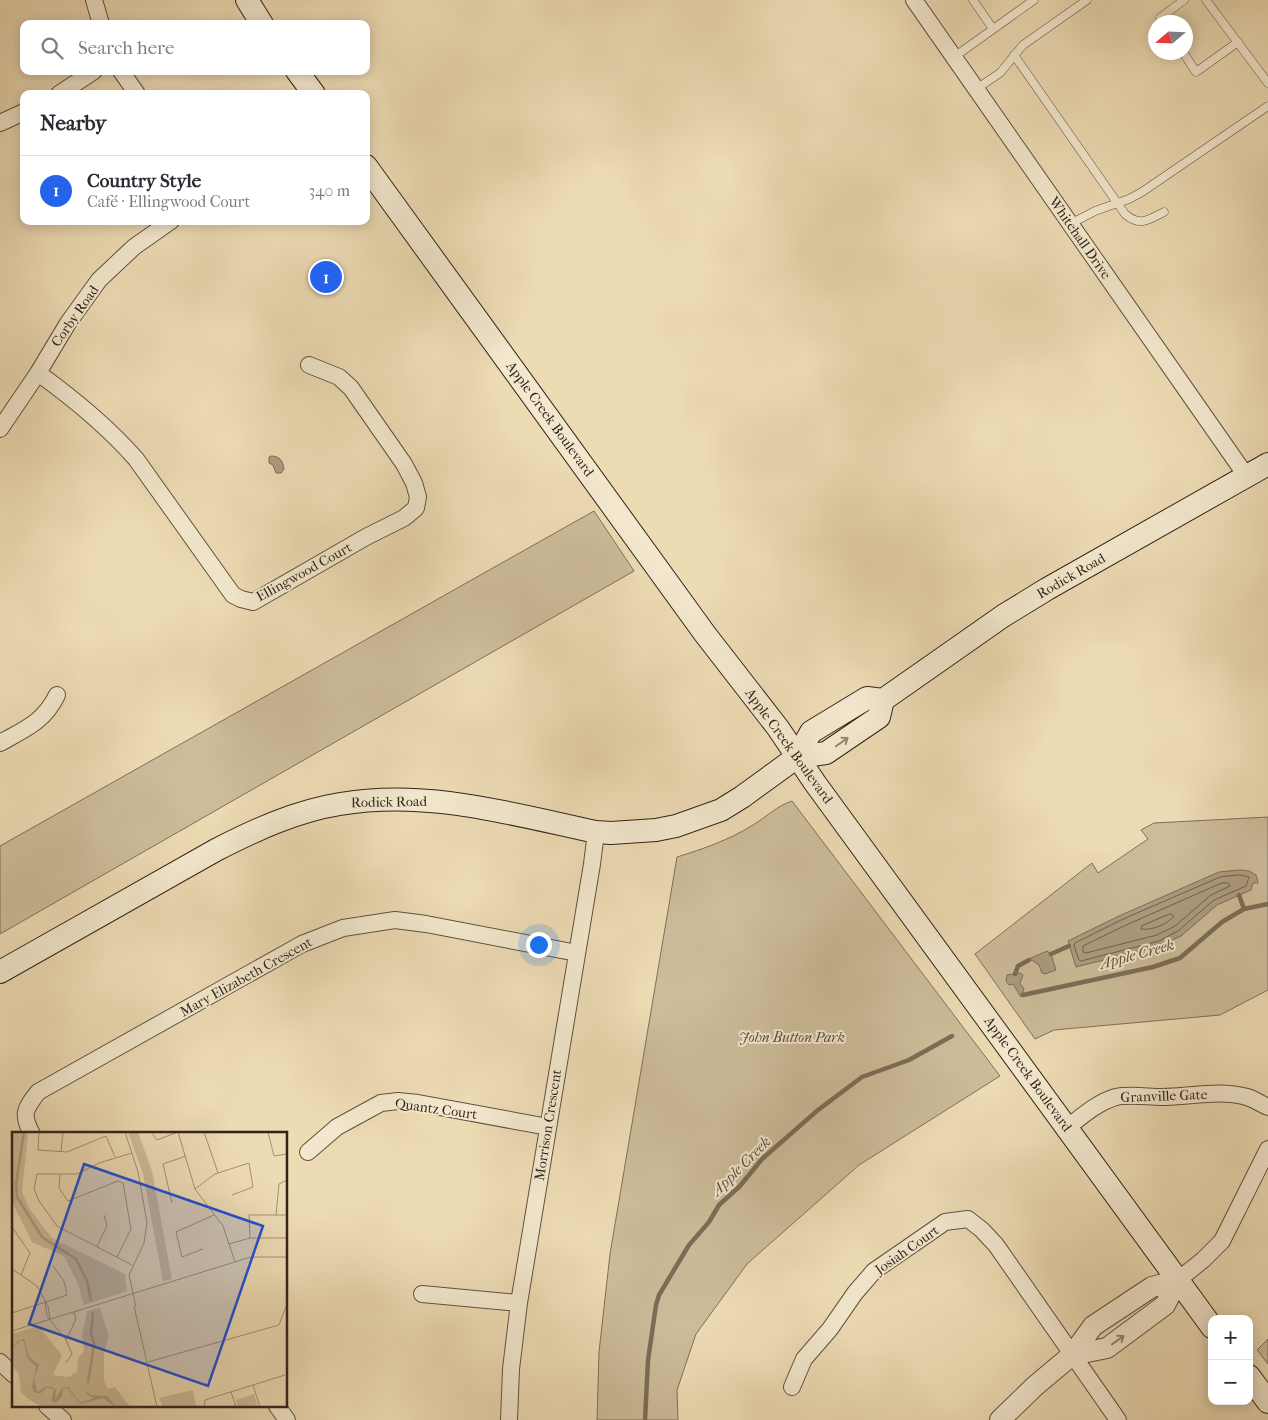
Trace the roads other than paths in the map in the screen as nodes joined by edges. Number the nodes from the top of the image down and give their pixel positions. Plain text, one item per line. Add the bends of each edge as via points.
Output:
1 (94, 0) edge
2 (246, 0) edge
3 (914, 0) edge
4 (973, 0) edge
5 (1034, 0) edge
6 (1087, 0) edge
7 (1184, 0) edge
8 (1206, 0) edge
9 (1164, 15) edge
10 (100, 20) edge
11 (259, 20) edge
12 (993, 29) junction
13 (1238, 42) junction
14 (1014, 55) junction
15 (954, 57) junction
16 (1188, 60) edge
17 (88, 75) edge
18 (124, 75) edge
19 (300, 75) edge
20 (1268, 83) edge
21 (65, 90) edge
22 (134, 90) edge
23 (311, 90) edge
24 (976, 90) junction
25 (1268, 106) edge
26 (20, 114) edge
27 (0, 123) edge
28 (370, 172) edge
29 (1116, 203) junction
30 (1164, 212) dead end
31 (1070, 224) junction
32 (166, 225) edge
33 (309, 365) dead end
34 (38, 373) junction
35 (0, 429) edge
36 (1268, 464) edge
37 (1247, 477) junction
38 (57, 695) dead end
39 (0, 743) edge
40 (797, 757) junction
41 (596, 832) junction
42 (577, 953) junction
43 (0, 972) edge
44 (1268, 1107) edge
45 (548, 1127) junction
46 (1067, 1128) junction
47 (31, 1132) edge
48 (1268, 1148) edge
49 (308, 1152) dead end
50 (1178, 1280) junction
51 (422, 1294) dead end
52 (519, 1303) junction
53 (1208, 1321) edge
54 (1072, 1355) junction
55 (0, 1362) edge
56 (12, 1373) edge
57 (1253, 1381) edge
58 (792, 1387) dead end
59 (1268, 1402) edge
60 (49, 1408) edge
61 (278, 1408) edge
62 (63, 1420) edge
63 (287, 1420) edge
64 (509, 1420) edge
65 (1000, 1420) edge
66 (1118, 1420) edge

1 - 10 street
2 - 11 main road
3 - 15 street, Whitehall Drive
4 - 12 lane
5 - 12 lane
6 - 14 lane
7 - 9 lane
8 - 13 lane
12 - 15 lane
13 - 16 lane via 1196,72
13 - 20 lane
14 - 24 lane via 1000,73
14 - 29 lane
15 - 24 street, Whitehall Drive
17 - 21 street
18 - 22 street
19 - 23 main road
24 - 31 street, Whitehall Drive
25 - 29 lane via 1142,192
26 - 27 street
28 - 40 main road, Apple Creek Boulevard
29 - 30 lane via 1131,220 1147,221
29 - 31 lane
31 - 37 street, Whitehall Drive
32 - 34 street, Corby Road via 99,280
33 - 34 street, Ellingwood Court via 338,377 351,388 404,464 418,496 416,508 404,518 253,602 233,595 124,446 87,410
34 - 35 street, Corby Road
36 - 37 main road, Rodick Road
37 - 40 main road, Rodick Road via 1003,616 883,700 880,717 826,753
38 - 39 street via 46,714
40 - 41 main road, Rodick Road via 720,810 656,830
40 - 46 main road, Apple Creek Boulevard
41 - 42 street, Morrison Crescent
41 - 43 main road, Rodick Road via 441,802 409,799 340,804 251,832
42 - 45 street, Morrison Crescent
42 - 47 street, Mary Elizabeth Crescent via 395,920 343,928 302,944 38,1092 26,1109 25,1120
44 - 46 street, Granville Gate via 1247,1097 1222,1094 1117,1097 1083,1115
45 - 49 street, Quantz Court via 398,1101 381,1103 337,1127
45 - 52 street, Morrison Crescent
46 - 50 main road, Apple Creek Boulevard
48 - 50 street via 1222,1242
50 - 53 main road, Apple Creek Boulevard
50 - 54 street via 1152,1287 1093,1326
51 - 52 street
52 - 64 street, Morrison Crescent
54 - 58 street, Josiah Court via 996,1245 968,1219 945,1222 874,1271 804,1359
54 - 65 street
54 - 66 street
55 - 56 street
57 - 59 main road
60 - 62 street
61 - 63 street

